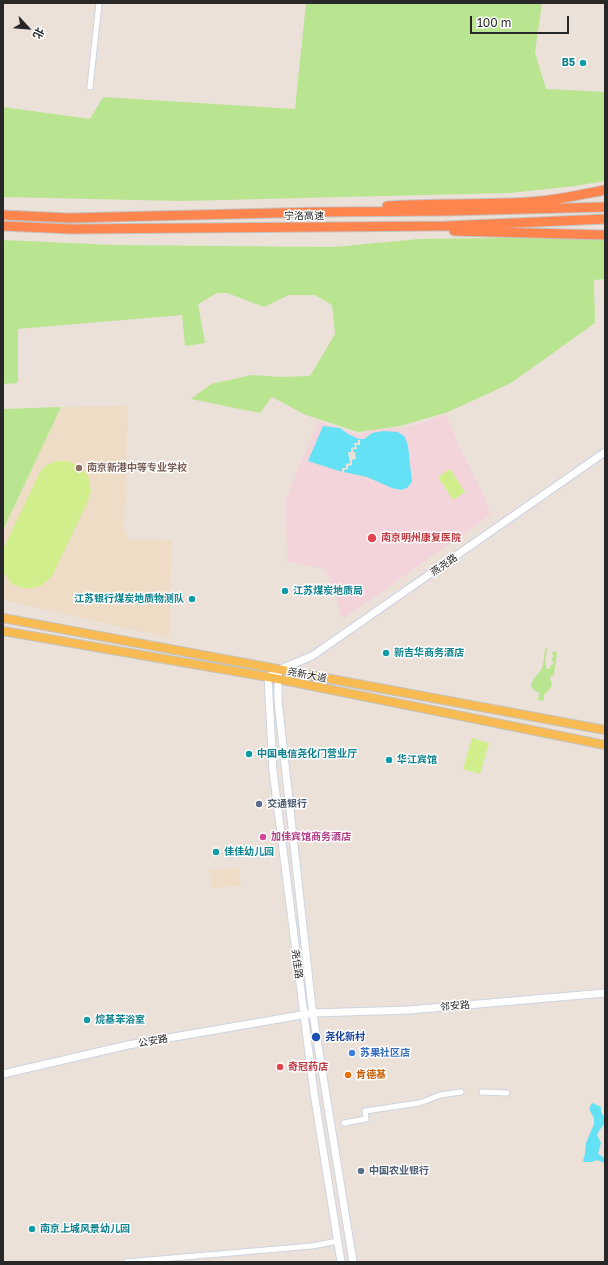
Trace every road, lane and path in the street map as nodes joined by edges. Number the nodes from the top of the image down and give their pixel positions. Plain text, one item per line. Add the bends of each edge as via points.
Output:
1 (99, 3) edge
2 (90, 88) dead end
3 (605, 190) edge
4 (605, 207) edge
5 (318, 212) junction
6 (3, 215) edge
7 (605, 219) edge
8 (3, 226) edge
9 (388, 226) junction
10 (605, 235) edge
11 (605, 452) edge
12 (3, 618) edge
13 (3, 631) edge
14 (278, 670) junction
15 (268, 677) junction
16 (277, 679) junction
17 (605, 730) edge
18 (605, 745) edge
19 (605, 993) edge
20 (313, 1013) junction
21 (304, 1015) junction
22 (3, 1074) edge
23 (462, 1092) dead end
24 (482, 1092) dead end
25 (507, 1093) dead end
26 (344, 1124) dead end
27 (338, 1241) junction
28 (126, 1262) edge
29 (342, 1262) edge
30 (353, 1262) edge

1 - 2 street
3 - 5 highway via 542,201 413,204
4 - 5 highway, 宁洛高速
5 - 6 highway, 宁洛高速 via 70,218
7 - 9 highway, 宁洛高速
8 - 9 highway, 宁洛高速
9 - 10 highway via 477,232
11 - 14 main road, 燕尧路 via 312,656
12 - 14 main road, 尧新大道
13 - 15 main road, 尧新大道
14 - 15 main road
14 - 16 main road, 尧佳路
14 - 17 main road, 尧新大道
15 - 16 main road, 尧新大道
15 - 21 main road, 尧佳路 via 273,771
16 - 18 main road, 尧新大道
16 - 20 main road, 尧佳路
19 - 20 main road, 邻安路 via 409,1010
20 - 21 main road, 邻安路
20 - 30 main road, 尧佳路
21 - 22 main road, 公安路 via 128,1045
21 - 27 main road, 尧佳路
23 - 26 street via 440,1094 419,1103 365,1111 366,1119
24 - 25 street
27 - 28 street via 312,1246
27 - 29 main road, 尧佳路

